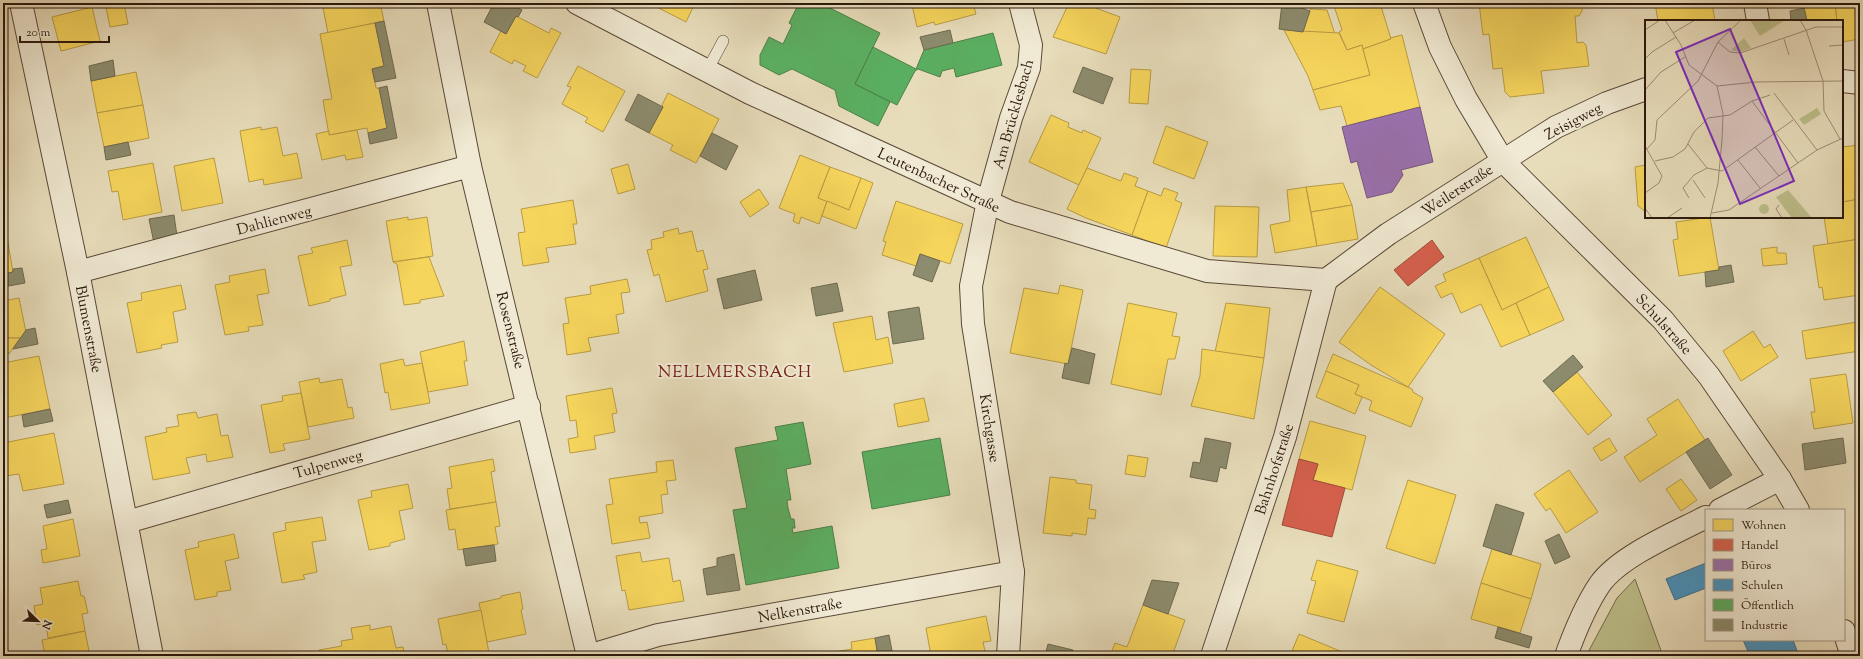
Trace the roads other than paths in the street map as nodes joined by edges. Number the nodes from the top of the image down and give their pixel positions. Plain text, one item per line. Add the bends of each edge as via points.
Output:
1 (21, 3) edge
2 (438, 3) edge
3 (577, 3) edge
4 (1020, 3) edge
5 (1424, 3) edge
6 (1755, 3) edge
7 (1758, 20) edge
8 (723, 41) dead end
9 (707, 71) junction
10 (1843, 81) edge
11 (1860, 83) edge
12 (1645, 89) edge
13 (1503, 160) junction
14 (470, 166) junction
15 (988, 201) junction
16 (78, 272) junction
17 (1326, 280) junction
18 (529, 406) junction
19 (1780, 479) junction
20 (1722, 509) edge
21 (1797, 509) edge
22 (1705, 518) edge
23 (126, 522) junction
24 (1013, 572) junction
25 (1845, 635) edge
26 (152, 656) edge
27 (588, 656) edge
28 (1008, 656) edge
29 (1212, 656) edge
30 (1566, 656) edge
31 (1852, 656) edge

1 - 16 street, Blumenstraße
2 - 14 street, Rosenstraße
3 - 9 street, Leutenbacher Straße
4 - 15 street, Am Brücklesbach via 1031,45 1029,68 1011,118
5 - 13 street, Weilerstraße via 1440,47 1456,80
6 - 7 street
8 - 9 lane
9 - 15 street, Leutenbacher Straße
10 - 11 street
12 - 13 street, Zeisigweg via 1607,103 1556,127
13 - 17 street, Weilerstraße via 1388,234
13 - 19 street, Schulstraße via 1663,320 1709,376
14 - 16 street, Dahlienweg
14 - 18 street, Rosenstraße
15 - 17 street, Leutenbacher Straße via 1010,212 1207,272
15 - 24 street, Kirchgasse via 971,286 973,324
16 - 23 street, Blumenstraße
17 - 29 street, Bahnhofstraße via 1285,437
18 - 23 street, Tulpenweg
18 - 27 street, Rosenstraße
19 - 20 street
19 - 21 street, Schulstraße
22 - 30 street via 1644,550 1622,564 1601,583 1581,618
23 - 26 street, Blumenstraße
24 - 27 street, Nelkenstraße via 658,635
24 - 28 street, Kirchgasse
25 - 31 street

